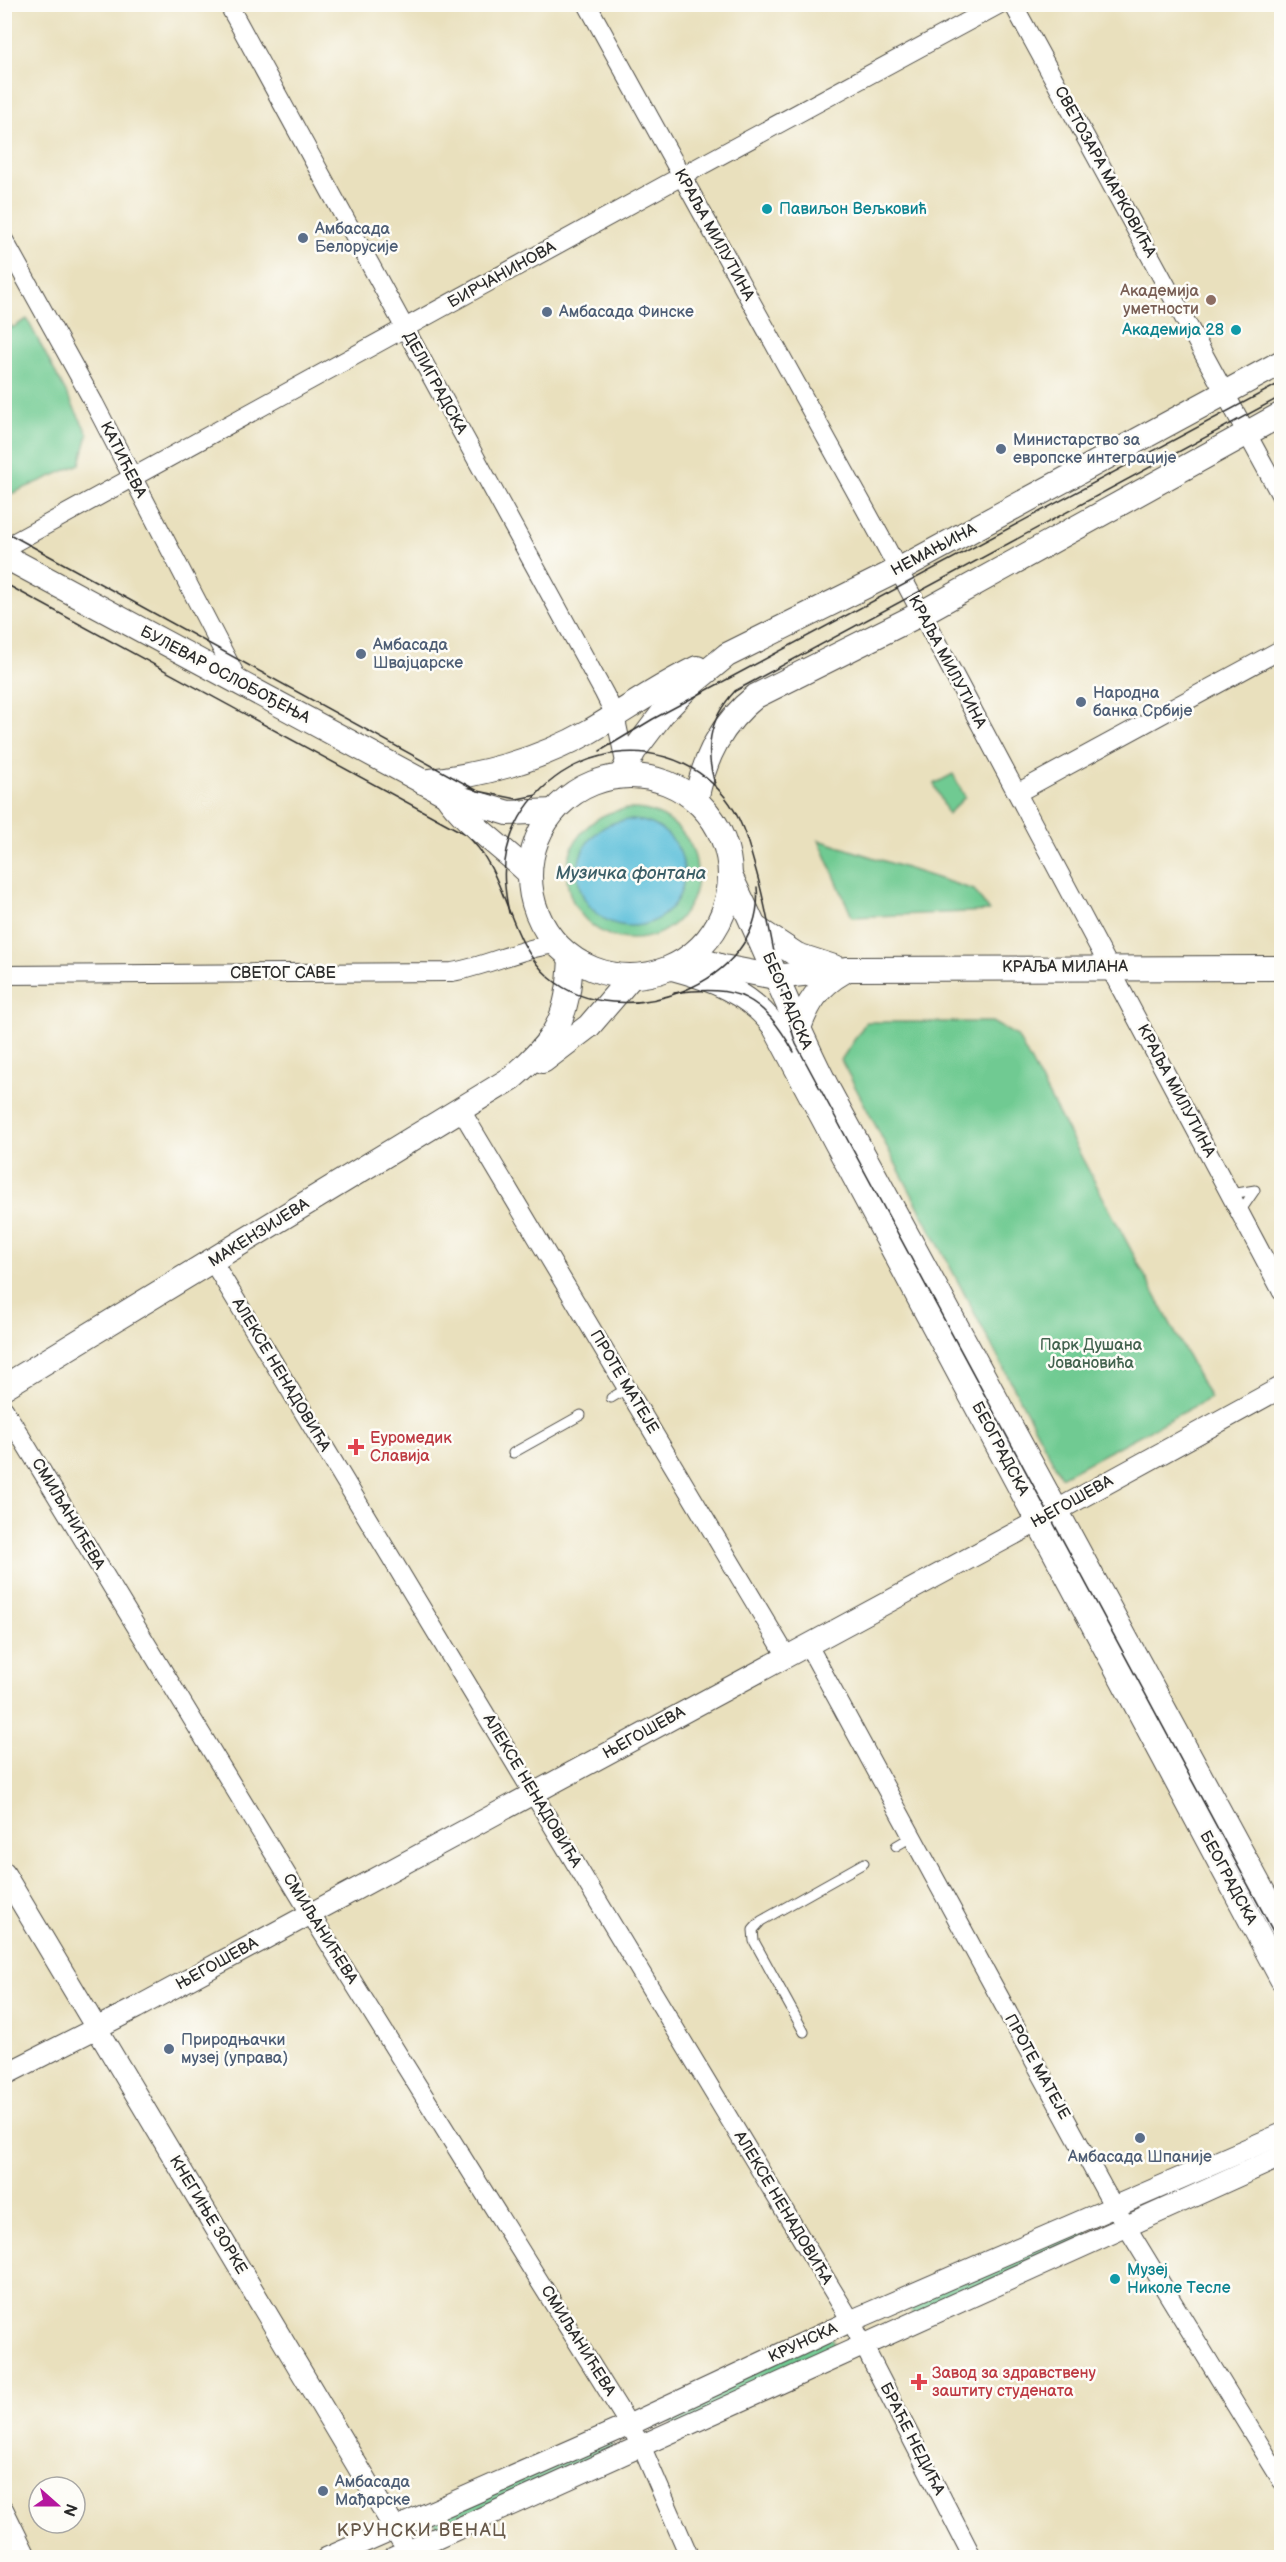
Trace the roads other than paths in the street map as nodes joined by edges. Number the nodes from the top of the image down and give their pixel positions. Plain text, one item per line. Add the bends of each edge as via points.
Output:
1 (228, 4) edge
2 (587, 4) edge
3 (1000, 4) edge
4 (1013, 4) edge
5 (682, 176) junction
6 (4, 240) edge
7 (405, 328) junction
8 (1281, 362) edge
9 (1225, 392) junction
10 (1278, 423) edge
11 (1247, 433) junction
12 (132, 477) junction
13 (1281, 498) edge
14 (4, 548) edge
15 (4, 556) edge
16 (898, 570) junction
17 (920, 614) junction
18 (1281, 649) edge
19 (727, 655) junction
20 (239, 682) junction
21 (615, 715) junction
22 (623, 772) junction
23 (423, 782) junction
24 (1017, 793) junction
25 (446, 794) junction
26 (696, 800) junction
27 (554, 811) junction
28 (530, 874) junction
29 (730, 876) junction
30 (756, 928) junction
31 (564, 951) junction
32 (680, 962) junction
33 (1111, 966) junction
34 (1281, 968) edge
35 (848, 969) junction
36 (4, 975) edge
37 (632, 976) junction
38 (775, 977) junction
39 (798, 1031) junction
40 (512, 1078) junction
41 (461, 1110) junction
42 (1227, 1188) junction
43 (1241, 1215) junction
44 (213, 1262) junction
45 (1281, 1292) edge
46 (4, 1387) edge
47 (1281, 1387) edge
48 (628, 1388) junction
49 (611, 1398) dead end
50 (4, 1409) edge
51 (581, 1415) dead end
52 (513, 1453) dead end
53 (1047, 1516) junction
54 (808, 1645) junction
55 (786, 1655) junction
56 (534, 1794) junction
57 (913, 1836) junction
58 (896, 1846) dead end
59 (864, 1863) dead end
60 (4, 1873) edge
61 (310, 1913) junction
62 (1281, 1927) edge
63 (1281, 1979) edge
64 (97, 2028) junction
65 (804, 2032) dead end
66 (4, 2075) edge
67 (1281, 2134) edge
68 (1281, 2156) edge
69 (1114, 2208) junction
70 (1127, 2227) junction
71 (851, 2321) junction
72 (863, 2344) junction
73 (629, 2425) junction
74 (641, 2445) junction
75 (1281, 2481) edge
76 (4, 2509) edge
77 (394, 2527) junction
78 (404, 2555) edge
79 (28, 2558) edge
80 (327, 2558) edge
81 (690, 2558) edge
82 (974, 2558) edge

1 - 7 street, ДЕЛИГРАДСКА
2 - 5 street, КРАЉА МИЛУТИНА
3 - 5 street, БИРЧАНИНОВА
4 - 9 street, СВЕТОЗАРА МАРКОВИЋА
5 - 7 street, БИРЧАНИНОВА
5 - 16 street, КРАЉА МИЛУТИНА
6 - 12 street, КАТИЋЕВА
7 - 12 street, БИРЧАНИНОВА
7 - 21 street, ДЕЛИГРАДСКА
8 - 9 main road, НЕМАЊИНА
9 - 11 street, СВЕТОЗАРА МАРКОВИЋА
9 - 16 main road, НЕМАЊИНА
10 - 11 main road
11 - 13 street, СВЕТОЗАРА МАРКОВИЋА
11 - 17 main road
12 - 14 street, БИРЧАНИНОВА
12 - 20 street, КАТИЋЕВА
15 - 20 main road, БУЛЕВАР ОСЛОБОЂЕЊА
16 - 17 street, КРАЉА МИЛУТИНА
16 - 19 main road, НЕМАЊИНА
17 - 24 street, КРАЉА МИЛУТИНА
17 - 26 main road via 756,696 722,729 708,754
18 - 24 street
19 - 21 main road via 664,684
19 - 22 main road, НЕМАЊИНА via 662,714
20 - 23 main road, БУЛЕВАР ОСЛОБОЂЕЊА
21 - 22 street, ДЕЛИГРАДСКА
21 - 23 main road via 543,754 505,768
22 - 26 main road via 668,783
22 - 27 main road via 579,790
23 - 25 main road, БУЛЕВАР ОСЛОБОЂЕЊА
24 - 33 street, КРАЉА МИЛУТИНА
25 - 27 main road, БУЛЕВАР ОСЛОБОЂЕЊА via 508,813
25 - 28 main road, БУЛЕВАР ОСЛОБОЂЕЊА via 459,811
26 - 29 main road via 721,834
27 - 28 main road via 535,845
28 - 31 main road via 537,912
29 - 30 main road
29 - 32 main road via 718,924 707,941
30 - 35 main road, КРАЉА МИЛАНА via 797,955
30 - 38 main road, БЕОГРАДСКА
31 - 36 street, СВЕТОГ САВЕ via 527,949 486,965 452,972
31 - 37 main road via 597,971
31 - 40 main road, МАКЕНЗИЈЕВА via 569,993 559,1026 547,1044
32 - 37 main road
32 - 38 main road, КРАЉА МИЛАНА
32 - 53 main road, БЕОГРАДСКА via 699,976 738,993 774,1026
33 - 34 main road, КРАЉА МИЛАНА
33 - 35 main road, КРАЉА МИЛАНА
33 - 42 street, КРАЉА МИЛУТИНА
35 - 38 main road, КРАЉА МИЛАНА
35 - 39 main road via 811,998
37 - 40 main road, МАКЕНЗИЈЕВА via 589,1026
38 - 39 main road, БЕОГРАДСКА
39 - 53 main road, БЕОГРАДСКА
40 - 41 main road, МАКЕНЗИЈЕВА
41 - 44 main road, МАКЕНЗИЈЕВА
41 - 48 street, ПРОТЕ МАТЕЈЕ
42 - 43 street, КРАЉА МИЛУТИНА
42 - 43 lane via 1237,1193 1258,1188
43 - 45 street, КРАЉА МИЛУТИНА
44 - 46 main road, МАКЕНЗИЈЕВА
44 - 56 street, АЛЕКСЕ НЕНАДОВИЋА
47 - 53 street, ЊЕГОШЕВА
48 - 49 lane
48 - 55 street, ПРОТЕ МАТЕЈЕ
50 - 61 street, СМИЉАНИЋЕВА
51 - 52 lane
53 - 54 street, ЊЕГОШЕВА
53 - 62 main road, БЕОГРАДСКА
53 - 63 main road, БЕОГРАДСКА
54 - 55 street, ЊЕГОШЕВА
54 - 57 street, ПРОТЕ МАТЕЈЕ
55 - 56 street, ЊЕГОШЕВА
56 - 61 street, ЊЕГОШЕВА
56 - 71 street, АЛЕКСЕ НЕНАДОВИЋА
57 - 58 lane
57 - 69 street, ПРОТЕ МАТЕЈЕ
59 - 65 lane via 761,1921 753,1930 754,1941
60 - 64 street, КНЕГИЊЕ ЗОРКЕ
61 - 64 street, ЊЕГОШЕВА
61 - 73 street, СМИЉАНИЋЕВА
64 - 66 street, ЊЕГОШЕВА
64 - 77 street, КНЕГИЊЕ ЗОРКЕ
67 - 69 street, КРУНСКА
68 - 70 street, КРУНСКА
69 - 70 street, ПРОТЕ МАТЕЈЕ
69 - 71 street, КРУНСКА
70 - 72 street, КРУНСКА
70 - 75 street, ПРОТЕ МАТЕЈЕ
71 - 72 street, БРАЋЕ НЕДИЋА
71 - 73 street, КРУНСКА
72 - 74 street, КРУНСКА
72 - 82 street, БРАЋЕ НЕДИЋА
73 - 74 street, СМИЉАНИЋЕВА
73 - 77 street, КРУНСКА
74 - 78 street, КРУНСКА
74 - 81 street, СМИЉАНИЋЕВА
76 - 79 street
77 - 78 street, КНЕГИЊЕ ЗОРКЕ
77 - 80 street, КРУНСКА

